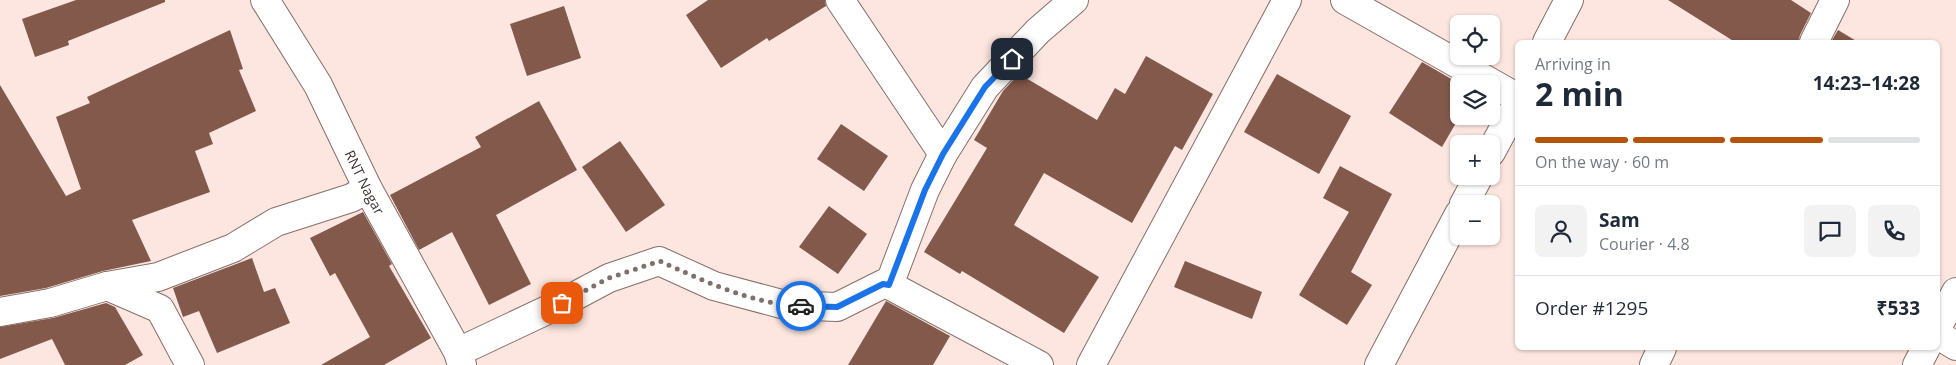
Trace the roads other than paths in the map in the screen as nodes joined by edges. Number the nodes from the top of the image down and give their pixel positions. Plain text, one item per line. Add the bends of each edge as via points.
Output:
1 (265, 0) edge
2 (840, 0) edge
3 (1074, 0) edge
4 (1288, 0) edge
5 (1345, 0) edge
6 (1569, 0) edge
7 (1835, 0) edge
8 (1549, 40) edge
9 (1815, 40) edge
10 (1515, 96) edge
11 (1515, 108) edge
12 (1500, 135) edge
13 (943, 154) junction
14 (368, 189) junction
15 (1450, 231) edge
16 (889, 285) junction
17 (107, 286) junction
18 (1956, 292) edge
19 (0, 312) edge
20 (1940, 322) edge
21 (1940, 336) edge
22 (1956, 346) edge
23 (1661, 350) edge
24 (1925, 350) edge
25 (460, 358) edge
26 (190, 365) edge
27 (1039, 365) edge
28 (1091, 365) edge
29 (1379, 365) edge
30 (1654, 365) edge
31 (1916, 365) edge

1 - 14 street, RNT Nagar via 318,85
2 - 13 street
3 - 13 street via 1038,31 985,87
4 - 28 street
5 - 10 street
6 - 8 street
7 - 9 street
11 - 12 street
13 - 16 street via 925,190
14 - 17 street via 351,198 276,222 233,248 158,277
14 - 25 street, RNT Nagar
15 - 29 street
16 - 25 street via 883,284 837,307 785,306 714,286 660,261 609,278
16 - 27 street
17 - 19 street via 50,303
17 - 26 street via 160,309
18 - 20 street
21 - 22 street
23 - 30 street
24 - 31 street

